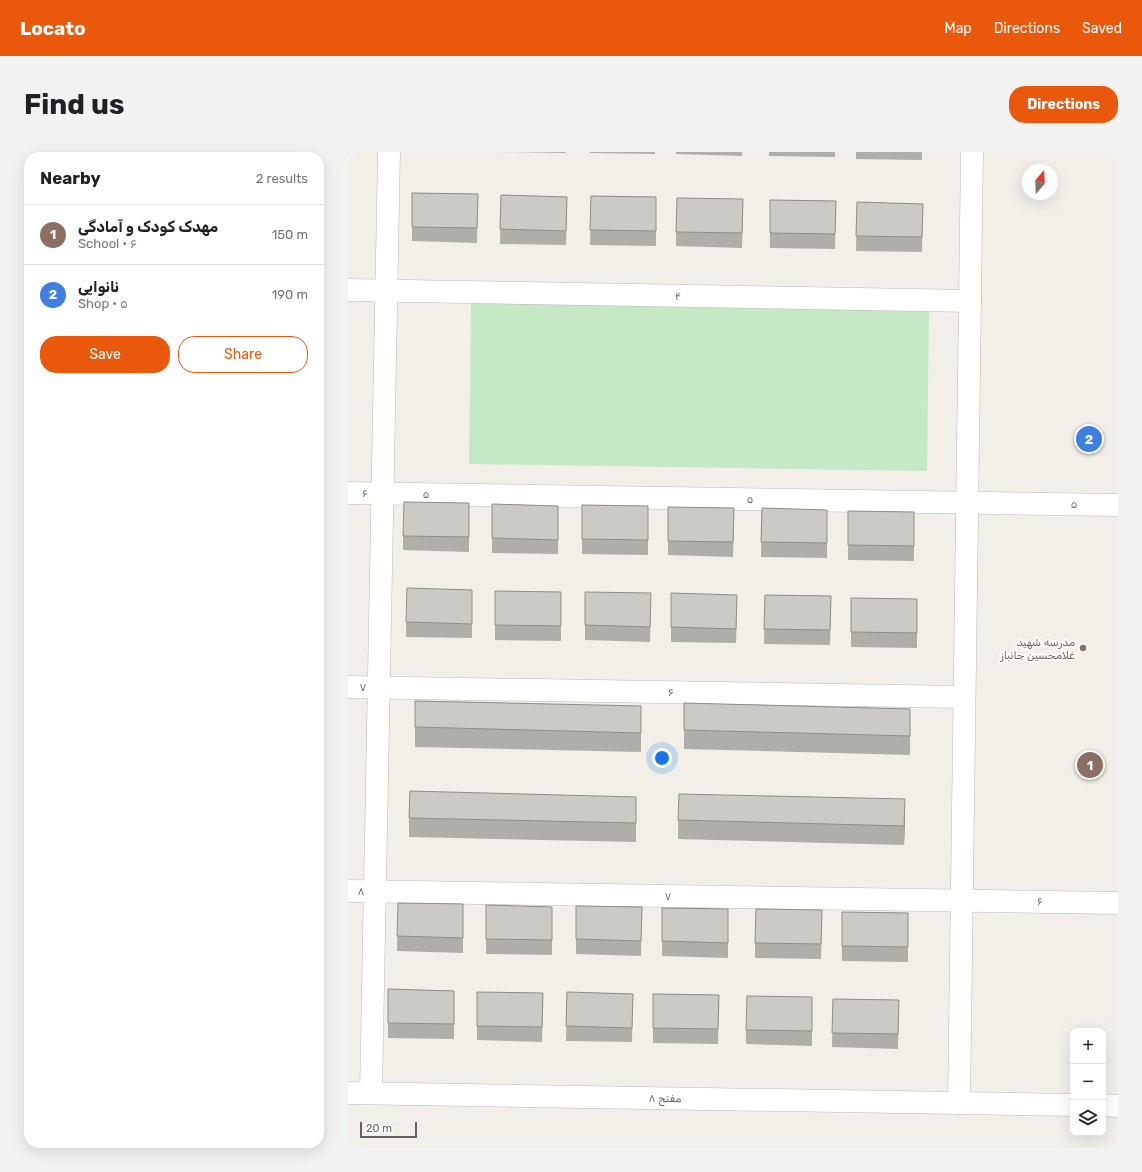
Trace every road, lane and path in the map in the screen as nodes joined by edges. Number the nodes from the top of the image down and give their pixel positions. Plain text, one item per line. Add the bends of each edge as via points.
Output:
1 (389, 152) edge
2 (972, 152) edge
3 (348, 290) edge
4 (387, 291) junction
5 (970, 301) junction
6 (348, 492) edge
7 (383, 493) junction
8 (967, 502) junction
9 (1118, 505) edge
10 (348, 687) edge
11 (379, 687) junction
12 (964, 697) junction
13 (348, 891) edge
14 (375, 891) junction
15 (961, 900) junction
16 (1118, 903) edge
17 (348, 1093) edge
18 (371, 1093) junction
19 (959, 1103) junction
20 (1070, 1105) edge
21 (1106, 1105) edge
22 (1118, 1106) edge

1 - 4 street
2 - 5 street
3 - 4 street
4 - 5 street, ۴
4 - 7 street
5 - 8 street
6 - 7 street, ۶
7 - 8 street, ۵
7 - 11 street
8 - 9 street, ۵
8 - 12 street
10 - 11 street, ۷
11 - 12 street, ۶
11 - 14 street
12 - 15 street
13 - 14 street, ۸
14 - 15 street, ۷
14 - 18 street
15 - 16 street, ۶
15 - 19 street
17 - 18 street, ۸ مفتح
18 - 19 street, ۸ مفتح
19 - 20 street, ۸ مفتح
21 - 22 street

